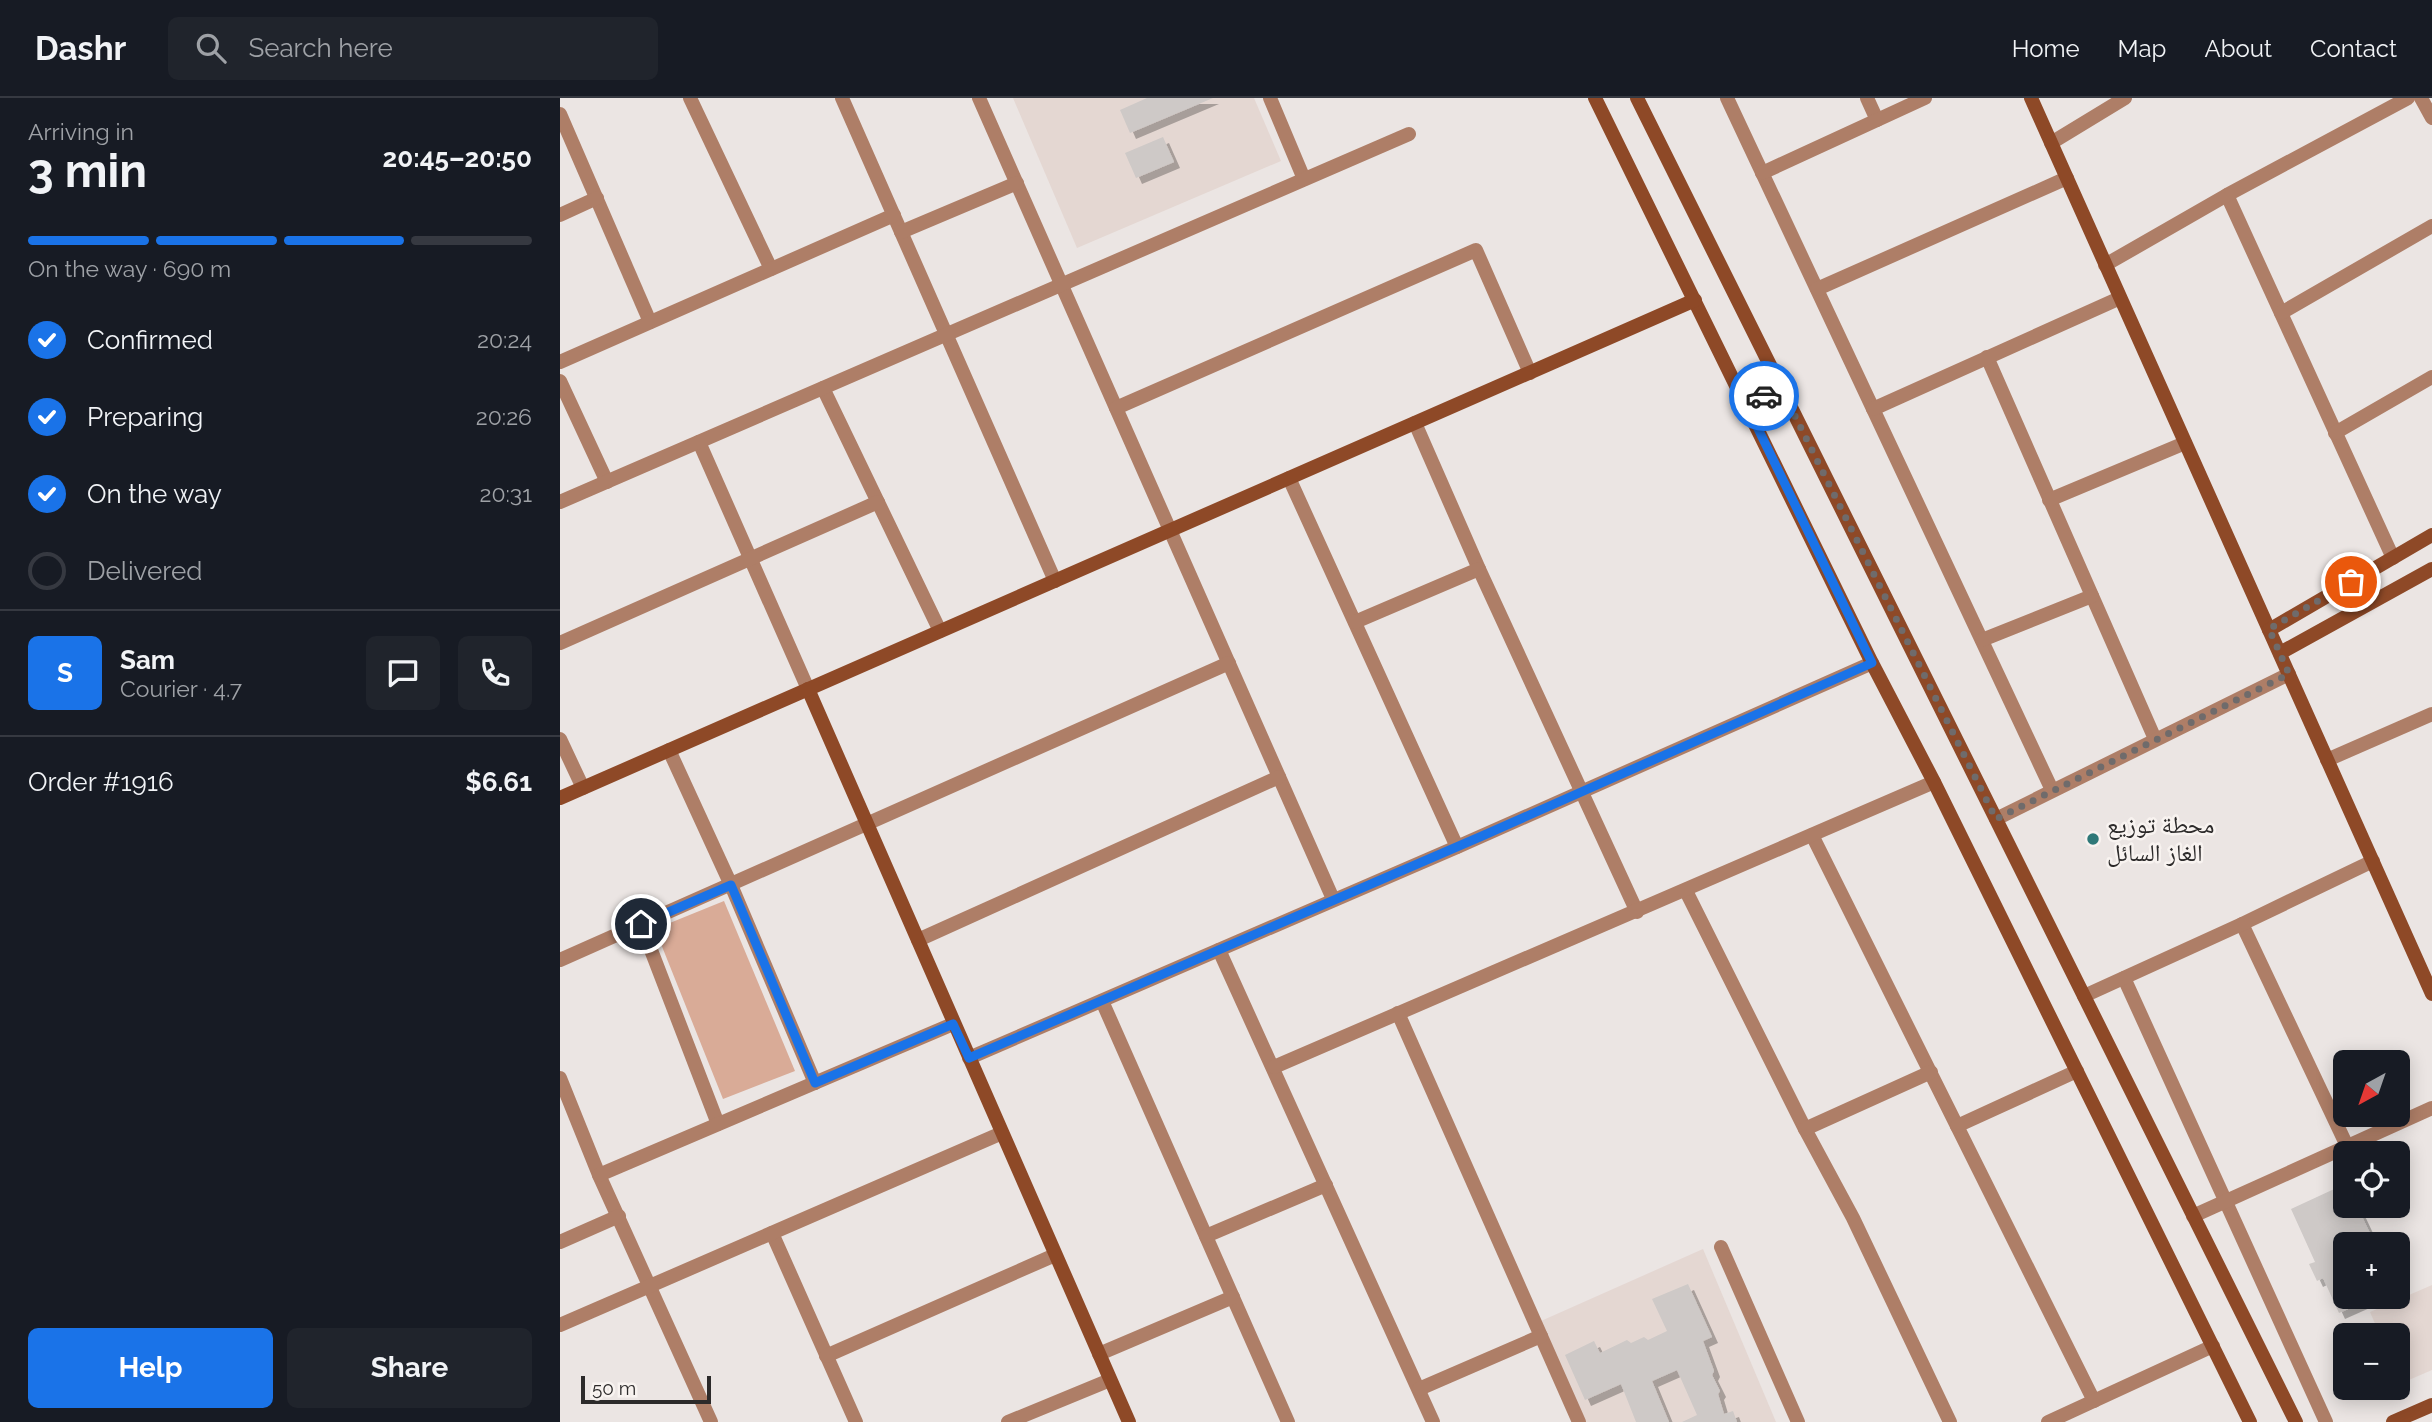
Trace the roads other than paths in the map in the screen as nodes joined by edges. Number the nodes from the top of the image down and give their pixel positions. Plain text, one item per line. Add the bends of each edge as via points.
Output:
1 (690, 98) edge
2 (842, 98) edge
3 (980, 98) edge
4 (1270, 98) edge
5 (1595, 98) edge
6 (1637, 98) edge
7 (1727, 98) edge
8 (1867, 98) edge
9 (1925, 98) edge
10 (2031, 98) edge
11 (2125, 98) edge
12 (2408, 98) edge
13 (2421, 98) edge
14 (560, 114) edge
15 (2432, 118) edge
16 (1877, 120) junction
17 (1409, 134) dead end
18 (2051, 143) junction
19 (1762, 173) junction
20 (2067, 178) junction
21 (1304, 179) junction
22 (1017, 183) junction
23 (2227, 195) junction
24 (597, 198) junction
25 (560, 215) edge
26 (894, 215) junction
27 (2432, 226) edge
28 (901, 232) junction
29 (2105, 265) junction
30 (771, 269) junction
31 (1062, 285) junction
32 (1816, 289) junction
33 (2120, 298) junction
34 (1695, 300) junction
35 (2281, 313) junction
36 (650, 322) junction
37 (946, 334) junction
38 (1987, 357) junction
39 (560, 362) edge
40 (1530, 373) junction
41 (2432, 377) edge
42 (560, 381) edge
43 (823, 388) junction
44 (1781, 388) junction
45 (1746, 404) junction
46 (1116, 408) junction
47 (1873, 408) junction
48 (1415, 423) junction
49 (2335, 433) junction
50 (699, 442) junction
51 (2185, 443) junction
52 (1289, 478) junction
53 (607, 482) junction
54 (2049, 500) junction
55 (560, 502) edge
56 (878, 502) junction
57 (1170, 530) junction
58 (2432, 535) edge
59 (751, 558) junction
60 (2393, 558) junction
61 (1479, 569) junction
62 (2432, 569) edge
63 (1055, 581) junction
64 (2092, 596) junction
65 (1355, 622) junction
66 (2269, 629) junction
67 (940, 631) junction
68 (1982, 640) junction
69 (560, 643) edge
70 (2280, 653) junction
71 (1229, 663) junction
72 (1872, 663) junction
73 (2289, 674) junction
74 (808, 689) junction
75 (2432, 714) edge
76 (560, 739) edge
77 (2155, 739) junction
78 (668, 750) junction
79 (2327, 760) junction
80 (1279, 777) junction
81 (1934, 782) junction
82 (583, 788) junction
83 (2052, 790) junction
84 (1583, 792) junction
85 (560, 797) edge
86 (1996, 819) junction
87 (866, 824) junction
88 (1812, 835) junction
89 (1457, 847) junction
90 (2372, 861) junction
91 (731, 885) junction
92 (1686, 891) junction
93 (1333, 899) junction
94 (1637, 912) junction
95 (641, 924) junction
96 (2242, 924) junction
97 (918, 940) junction
98 (1219, 950) junction
99 (560, 960) edge
100 (2124, 978) junction
101 (2432, 994) edge
102 (2084, 996) junction
103 (1102, 1000) junction
104 (1398, 1013) junction
105 (953, 1024) junction
106 (969, 1058) junction
107 (1274, 1067) junction
108 (1931, 1072) junction
109 (2077, 1072) junction
110 (560, 1078) edge
111 (815, 1083) junction
112 (2432, 1108) edge
113 (718, 1124) junction
114 (1957, 1126) junction
115 (1805, 1129) junction
116 (1002, 1133) junction
117 (2345, 1141) edge
118 (2358, 1141) edge
119 (2333, 1152) edge
120 (599, 1175) junction
121 (1326, 1185) junction
122 (2226, 1201) junction
123 (619, 1216) junction
124 (2193, 1216) junction
125 (772, 1233) junction
126 (1206, 1236) junction
127 (560, 1242) edge
128 (1721, 1247) dead end
129 (1055, 1255) junction
130 (650, 1286) junction
131 (1233, 1297) junction
132 (560, 1325) edge
133 (1541, 1336) junction
134 (2213, 1346) junction
135 (1099, 1354) junction
136 (827, 1356) junction
137 (1110, 1380) junction
138 (1419, 1389) junction
139 (2094, 1401) junction
140 (2432, 1405) edge
141 (711, 1422) edge
142 (856, 1422) edge
143 (1008, 1422) edge
144 (1129, 1422) edge
145 (1288, 1422) edge
146 (1433, 1422) edge
147 (1579, 1422) edge
148 (1798, 1422) edge
149 (1950, 1422) edge
150 (2048, 1422) edge
151 (2250, 1422) edge
152 (2296, 1422) edge
153 (2326, 1422) edge
154 (2393, 1422) edge

1 - 30 street
2 - 26 street
3 - 22 street
4 - 21 street
5 - 34 street
6 - 44 street
7 - 19 street
8 - 16 street
9 - 16 street
10 - 18 street
11 - 18 street
12 - 23 street
13 - 15 street
14 - 24 street
16 - 19 street
17 - 21 street
18 - 20 street
19 - 32 street
20 - 29 street
20 - 32 street
21 - 31 street
22 - 28 street
22 - 31 street
23 - 29 street
23 - 35 street
24 - 25 street
24 - 36 street
26 - 28 street
26 - 30 street
27 - 35 street
28 - 37 street
29 - 33 street
30 - 36 street
31 - 37 street
31 - 46 street
32 - 47 street
33 - 38 street
33 - 51 street
34 - 40 street
34 - 45 street
35 - 49 street
36 - 39 street
37 - 43 street
37 - 63 street
38 - 47 street
38 - 54 street
40 - 46 street via 1476,250
40 - 48 street
41 - 49 street
42 - 53 street
43 - 50 street
43 - 56 street
44 - 45 street
44 - 86 street
45 - 72 street
46 - 57 street
47 - 68 street
48 - 52 street
48 - 61 street
49 - 60 street
50 - 53 street
50 - 59 street
51 - 54 street
51 - 66 street
52 - 57 street
52 - 65 street
53 - 55 street
54 - 64 street
56 - 59 street
56 - 67 street
57 - 63 street
57 - 71 street
58 - 60 street
59 - 69 street
59 - 74 street
60 - 66 street
61 - 65 street
61 - 84 street
62 - 70 street
63 - 67 street
64 - 68 street
64 - 77 street
65 - 89 street
66 - 70 street
67 - 74 street
68 - 83 street
70 - 73 street
71 - 80 street
71 - 87 street
72 - 81 street
72 - 84 street
73 - 77 street
73 - 79 street
74 - 78 street
74 - 87 street
75 - 79 street
76 - 82 street
77 - 83 street
78 - 82 street
78 - 91 street
79 - 90 street
80 - 93 street
80 - 97 street
81 - 88 street
81 - 109 street
82 - 85 street
83 - 86 street
84 - 89 street
84 - 94 street
86 - 102 street
87 - 91 street
87 - 97 street
88 - 92 street
88 - 108 street
89 - 93 street
90 - 96 street
90 - 101 street
91 - 95 street
91 - 111 street
92 - 94 street
92 - 115 street
93 - 98 street
94 - 104 street
95 - 99 street
95 - 113 street
96 - 100 street
96 - 117 street
97 - 105 street
98 - 103 street
98 - 107 street
100 - 102 street
100 - 122 street
102 - 124 street
103 - 106 street
103 - 126 street
104 - 107 street
104 - 133 street
105 - 106 street
105 - 111 street
106 - 116 street
107 - 121 street
108 - 114 street
108 - 115 street
109 - 114 street
109 - 134 street
110 - 120 street
111 - 113 street
112 - 118 street
113 - 120 street
114 - 139 street
115 - 149 street via 1853,1218
116 - 125 street
116 - 129 street
119 - 122 street
120 - 123 street
121 - 126 street
121 - 138 street
122 - 124 street
122 - 153 street
123 - 127 street
123 - 130 street
124 - 152 street
125 - 130 street
125 - 136 street
126 - 131 street
128 - 148 street
129 - 135 street
129 - 136 street
130 - 132 street
130 - 141 street
131 - 135 street
131 - 145 street
133 - 138 street
133 - 147 street
134 - 139 street
134 - 151 street
135 - 137 street
136 - 142 street
137 - 143 street
137 - 144 street
138 - 146 street
139 - 150 street
140 - 154 street

